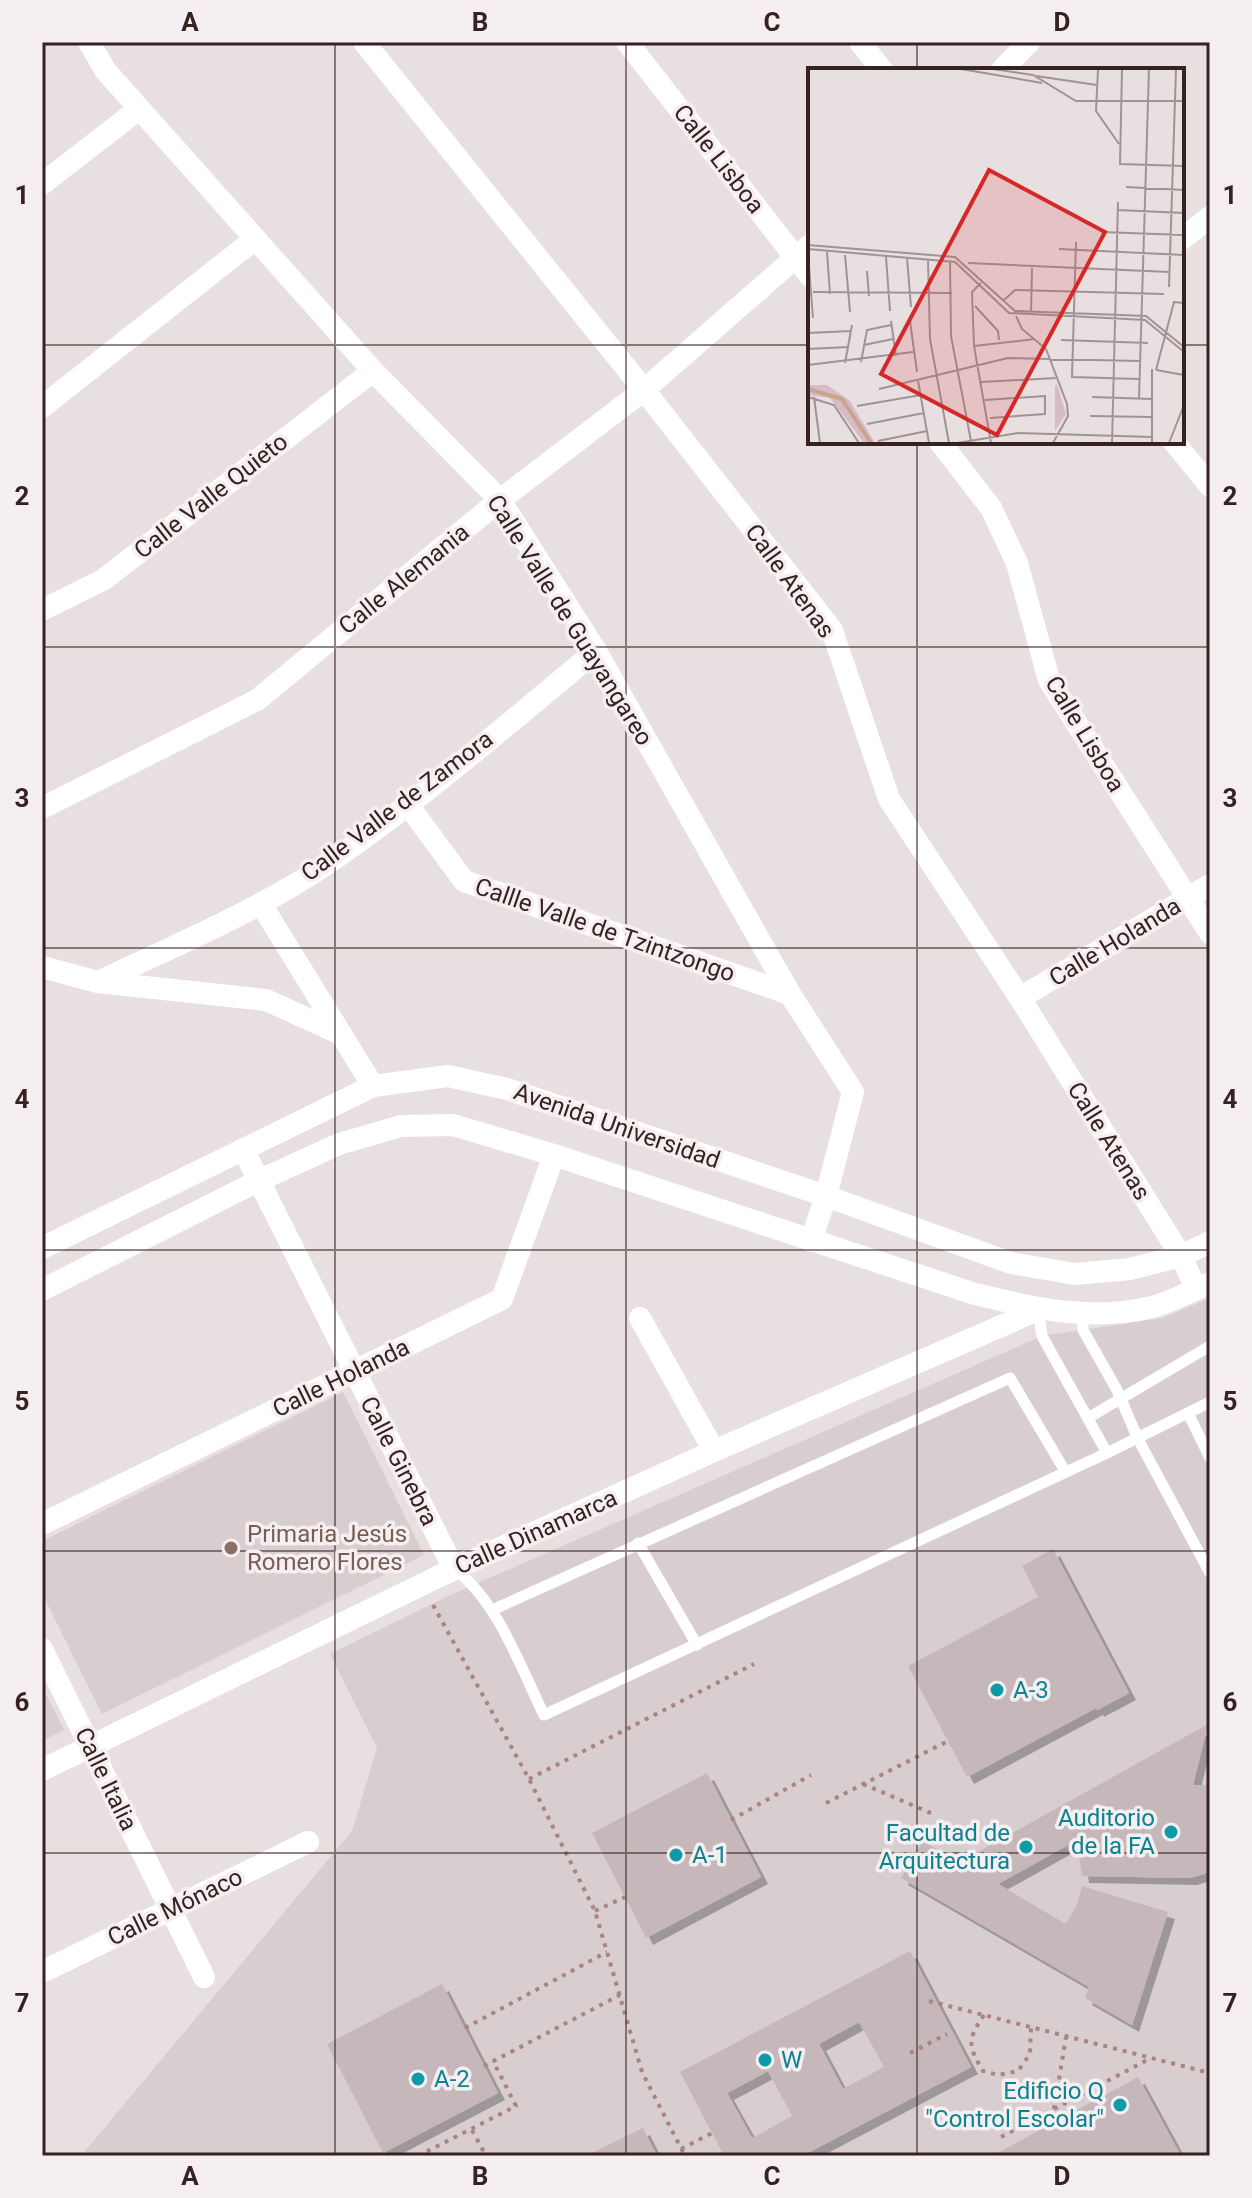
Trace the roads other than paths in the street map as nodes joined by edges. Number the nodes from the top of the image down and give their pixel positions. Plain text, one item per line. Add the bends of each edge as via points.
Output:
1 (89, 42) edge
2 (364, 42) edge
3 (627, 42) edge
4 (860, 42) edge
5 (1029, 42) edge
6 (880, 68) edge
7 (1004, 68) edge
8 (139, 109) junction
9 (42, 184) edge
10 (1210, 217) edge
11 (1184, 237) edge
12 (255, 239) junction
13 (803, 251) edge
14 (373, 371) junction
15 (644, 390) junction
16 (42, 407) edge
17 (942, 444) edge
18 (1176, 444) edge
19 (1210, 486) edge
20 (500, 500) junction
21 (42, 610) edge
22 (596, 651) junction
23 (408, 805) junction
24 (42, 808) edge
25 (1210, 885) edge
26 (1187, 899) junction
27 (261, 904) junction
28 (1210, 933) edge
29 (42, 967) edge
30 (98, 982) junction
31 (790, 994) junction
32 (1020, 998) junction
33 (341, 1034) junction
34 (373, 1086) junction
35 (243, 1149) junction
36 (554, 1155) junction
37 (258, 1181) junction
38 (826, 1196) junction
39 (811, 1241) junction
40 (1210, 1242) edge
41 (42, 1248) edge
42 (1181, 1256) junction
43 (1203, 1286) edge
44 (42, 1290) edge
45 (1038, 1310) junction
46 (1083, 1313) junction
47 (640, 1318) dead end
48 (1210, 1346) edge
49 (355, 1372) junction
50 (1120, 1399) junction
51 (1210, 1402) edge
52 (1188, 1413) junction
53 (1088, 1418) junction
54 (1138, 1439) junction
55 (714, 1451) junction
56 (1107, 1453) junction
57 (1210, 1458) edge
58 (1065, 1471) junction
59 (42, 1524) edge
60 (638, 1543) junction
61 (454, 1569) junction
62 (1210, 1573) edge
63 (492, 1610) junction
64 (697, 1645) junction
65 (42, 1649) edge
66 (91, 1747) junction
67 (42, 1770) edge
68 (308, 1842) dead end
69 (171, 1909) junction
70 (42, 1972) edge
71 (204, 1977) dead end

1 - 8 street, Calle Valle de Guayangareo
2 - 15 street, Calle Atenas
3 - 13 street, Calle Lisboa
4 - 6 street
5 - 7 street
8 - 9 street
8 - 12 street, Calle Valle de Guayangareo
10 - 11 street
12 - 14 street, Calle Valle de Guayangareo
12 - 16 street
13 - 15 street, Calle Alemania
14 - 20 street, Calle Valle de Guayangareo
14 - 21 street, Calle Valle Quieto via 103,580
15 - 20 street, Calle Alemania
15 - 32 street, Calle Atenas via 832,630 889,799
17 - 26 street, Calle Lisboa via 991,508 1017,563 1049,680
18 - 19 street
20 - 22 street, Calle Valle de Guayangareo
20 - 24 street, Calle Alemania via 257,700
22 - 23 street, Calle Valle de Zamora
22 - 31 street, Calle Valle de Guayangareo
23 - 27 street, Calle Valle de Zamora
23 - 31 street, Callle Valle de Tzintzongo via 464,881
25 - 26 street, Calle Holanda
26 - 28 street, Calle Lisboa
26 - 32 street, Calle Holanda
27 - 30 street, Calle Valle de Zamora
27 - 33 street
29 - 30 street
30 - 33 street via 266,1000
31 - 38 street, Calle Valle de Guayangareo via 853,1092
32 - 42 street, Calle Atenas
33 - 34 street
34 - 35 street, Avenida Universidad
34 - 38 street, Avenida Universidad via 448,1076 507,1089
35 - 37 street, Calle Ginebra
35 - 41 street, Avenida Universidad
36 - 37 street, Avenida Universidad via 453,1125 401,1126 339,1144
36 - 39 street, Avenida Universidad
36 - 49 street, Calle Holanda via 502,1299
37 - 44 street, Avenida Universidad
37 - 49 street, Calle Ginebra
38 - 39 street, Calle Valle de Guayangareo
38 - 42 street, Avenida Universidad via 1011,1263 1075,1274 1130,1269
39 - 45 street, Avenida Universidad
40 - 42 street, Avenida Universidad
42 - 43 street, Calle Atenas
43 - 46 street, Avenida Universidad via 1152,1307
45 - 46 street, Avenida Universidad
45 - 53 lane via 1042,1336
45 - 55 street, Calle Dinamarca
46 - 50 lane via 1083,1330
47 - 55 street
48 - 50 lane
49 - 59 street, Calle Holanda
49 - 61 street, Calle Ginebra
50 - 53 lane
50 - 54 lane
51 - 52 lane
52 - 54 lane
52 - 57 lane
53 - 56 lane
54 - 56 lane
54 - 62 lane
55 - 61 street, Calle Dinamarca
56 - 58 lane
58 - 60 lane via 1010,1378
58 - 64 lane
60 - 63 lane
60 - 64 lane
61 - 63 lane
61 - 66 street, Calle Dinamarca
63 - 64 lane via 544,1715
65 - 66 street, Calle Italia
66 - 67 street, Calle Dinamarca
66 - 69 street, Calle Italia
68 - 69 street, Calle Mónaco
69 - 70 street, Calle Mónaco
69 - 71 street, Calle Italia

